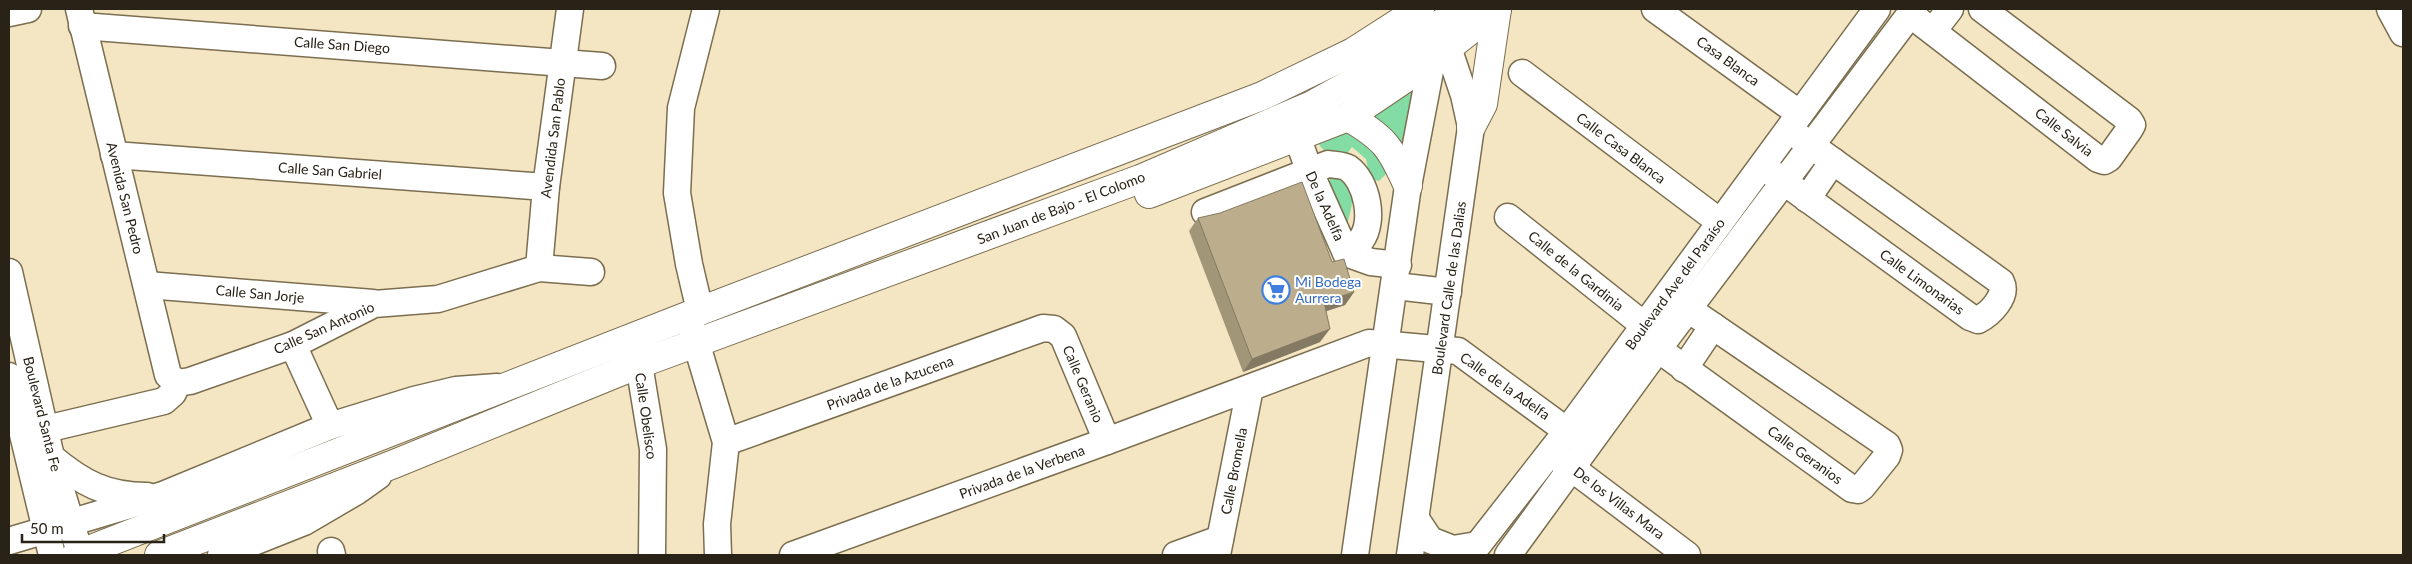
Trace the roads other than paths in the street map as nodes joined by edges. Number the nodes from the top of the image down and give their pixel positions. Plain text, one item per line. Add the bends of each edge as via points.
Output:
1 (28, 9) edge
2 (570, 9) edge
3 (706, 9) edge
4 (1462, 9) edge
5 (1497, 9) edge
6 (1655, 9) edge
7 (1950, 9) edge
8 (1982, 9) edge
9 (2390, 9) edge
10 (1874, 10) edge
11 (1912, 11) edge
12 (9, 14) edge
13 (80, 17) edge
14 (1436, 30) edge
15 (1933, 31) junction
16 (2403, 33) edge
17 (562, 61) junction
18 (602, 66) dead end
19 (1522, 74) dead end
20 (1348, 117) junction
21 (1795, 122) junction
22 (1471, 127) junction
23 (1297, 136) junction
24 (1812, 145) junction
25 (114, 155) junction
26 (1833, 161) junction
27 (1762, 166) junction
28 (1309, 170) junction
29 (1785, 182) junction
30 (1408, 186) junction
31 (546, 187) junction
32 (1807, 199) junction
33 (1205, 212) dead end
34 (1508, 216) dead end
35 (1720, 222) junction
36 (1346, 254) junction
37 (925, 259) junction
38 (539, 268) junction
39 (9, 272) edge
40 (591, 272) dead end
41 (1396, 276) junction
42 (147, 285) junction
43 (1448, 292) junction
44 (374, 304) junction
45 (1688, 309) junction
46 (687, 317) junction
47 (1645, 326) junction
48 (1713, 326) junction
49 (1054, 329) joint
50 (634, 337) junction
51 (293, 344) junction
52 (1387, 344) junction
53 (689, 346) junction
54 (1658, 349) junction
55 (1440, 350) junction
56 (642, 363) junction
57 (1684, 369) junction
58 (9, 376) edge
59 (177, 383) junction
60 (508, 386) junction
61 (1250, 388) junction
62 (330, 426) junction
63 (1568, 431) junction
64 (25, 434) edge
65 (1107, 441) junction
66 (726, 442) junction
67 (1550, 452) junction
68 (51, 457) junction
69 (394, 464) junction
70 (1572, 467) junction
71 (163, 495) junction
72 (1416, 520) junction
73 (57, 537) edge
74 (9, 541) edge
75 (1219, 547) edge
76 (1474, 550) edge
77 (1677, 552) edge
78 (79, 555) edge
79 (159, 555) edge
80 (221, 555) edge
81 (650, 555) edge
82 (718, 555) edge
83 (793, 555) edge
84 (1176, 555) edge
85 (1355, 555) edge
86 (1410, 555) edge
87 (1508, 555) edge

1 - 12 street
2 - 17 street, Avendida San Pablo
3 - 46 street via 681,108 678,193 689,264
4 - 14 main road, San Juan de Bajo - El Colomo
5 - 14 main road
5 - 22 main road via 1483,104
6 - 21 street, Casa Blanca
7 - 15 street
8 - 15 street, Calle Salvia via 2129,120 2132,125 2108,158 2104,161 2098,159
9 - 16 street
10 - 21 street, Boulevard Ave del Paraíso
11 - 15 street, Calle Salvia
11 - 24 street, Boulevard Ave del Paraíso
13 - 17 street, Calle San Diego
13 - 25 street, Avenida San Pedro
14 - 20 main road
14 - 22 street, Boulevard Calle de las Dalias via 1464,95
14 - 30 street
14 - 37 main road, San Juan de Bajo - El Colomo via 1370,73 1312,105 1140,179
14 - 46 main road, San Juan de Bajo - El Colomo via 1352,52 1262,96
17 - 18 street, Calle San Diego
17 - 31 street, Avendida San Pablo
19 - 35 street, Calle Casa Blanca
20 - 23 main road
20 - 30 main road via 1372,130 1386,143
21 - 24 street, Calle Limonarias
21 - 27 street, Boulevard Ave del Paraíso
22 - 43 street, Boulevard Calle de las Dalias
23 - 28 street, De la Adelfa
23 - 37 main road via 1072,221
24 - 26 street, Calle Limonarias
24 - 29 street, Boulevard Ave del Paraíso
25 - 31 street, Calle San Gabriel
25 - 42 street, Avenida San Pedro
26 - 32 street
26 - 32 street, Calle Limonarias via 2001,282 2003,294 1986,316 1978,320 1970,317
27 - 29 street, Calle Limonarias
27 - 35 street, Boulevard Ave del Paraíso
28 - 33 street
28 - 36 street, De la Adelfa
28 - 36 street via 1328,164 1347,167 1360,179 1366,199 1367,221 1362,239
29 - 32 street, Calle Limonarias
29 - 45 street, Boulevard Ave del Paraíso
30 - 41 street
31 - 38 street, Avendida San Pablo
34 - 47 street, Calle de la Gardinia
35 - 47 street, Boulevard Ave del Paraíso
36 - 41 street, De la Adelfa via 1371,262
37 - 53 main road, San Juan de Bajo - El Colomo
38 - 40 street, Calle San Antonio
38 - 44 street, Calle San Antonio via 438,300
39 - 64 street, Boulevard Santa Fe
41 - 43 street, De la Adelfa
41 - 52 street
42 - 44 street, Calle San Jorje
42 - 59 street, Avenida San Pedro via 168,375
43 - 55 street, Boulevard Calle de las Dalias
44 - 51 street, Calle San Antonio
45 - 48 street, Calle Geranios
45 - 54 street, Boulevard Ave del Paraíso
46 - 50 main road, San Juan de Bajo - El Colomo
46 - 53 street
47 - 63 street, Boulevard Ave del Paraíso
48 - 57 street
48 - 57 street, Calle Geranios via 1887,445 1887,456 1862,487 1852,489
49 - 65 street, Calle Geranio via 1063,336
49 - 66 street, Privada de la Azucena via 1043,328
50 - 56 street, Calle Obelisco
50 - 60 main road, San Juan de Bajo - El Colomo
51 - 59 street, Calle San Antonio
51 - 62 street
52 - 55 street, Calle de la Adelfa
52 - 61 street, Privada de la Verbena via 1369,343
52 - 85 street
53 - 56 main road, San Juan de Bajo - El Colomo
53 - 66 street
54 - 57 street, Calle Geranios
54 - 70 street, Boulevard Ave del Paraíso
55 - 63 street, Calle de la Adelfa via 1458,352
55 - 72 street, Boulevard Calle de las Dalias
56 - 69 main road, San Juan de Bajo - El Colomo
56 - 81 street, Calle Obelisco via 653,449
58 - 64 street, Boulevard Santa Fe
59 - 64 street via 173,393 164,401
60 - 62 street via 456,390
60 - 78 main road, San Juan de Bajo - El Colomo
61 - 65 street, Privada de la Verbena
61 - 75 street, Calle Bromella
62 - 71 street
63 - 67 street, Boulevard Ave del Paraíso
64 - 68 street, Boulevard Santa Fe
64 - 73 street, Boulevard Santa Fe
65 - 83 street, Privada de la Verbena
66 - 82 street
67 - 70 street, De los Villas Mara
67 - 76 street, Boulevard Ave del Paraíso
68 - 71 street via 75,477 102,490 135,496
68 - 73 street, Boulevard Santa Fe
69 - 79 main road, San Juan de Bajo - El Colomo
69 - 80 street via 357,491 304,522
70 - 77 street, De los Villas Mara
70 - 87 street, Boulevard Ave del Paraíso
71 - 73 street
72 - 76 street via 1430,540 1453,549
72 - 86 street, Boulevard Calle de las Dalias
73 - 74 street
73 - 78 street, Boulevard Santa Fe
75 - 84 street

